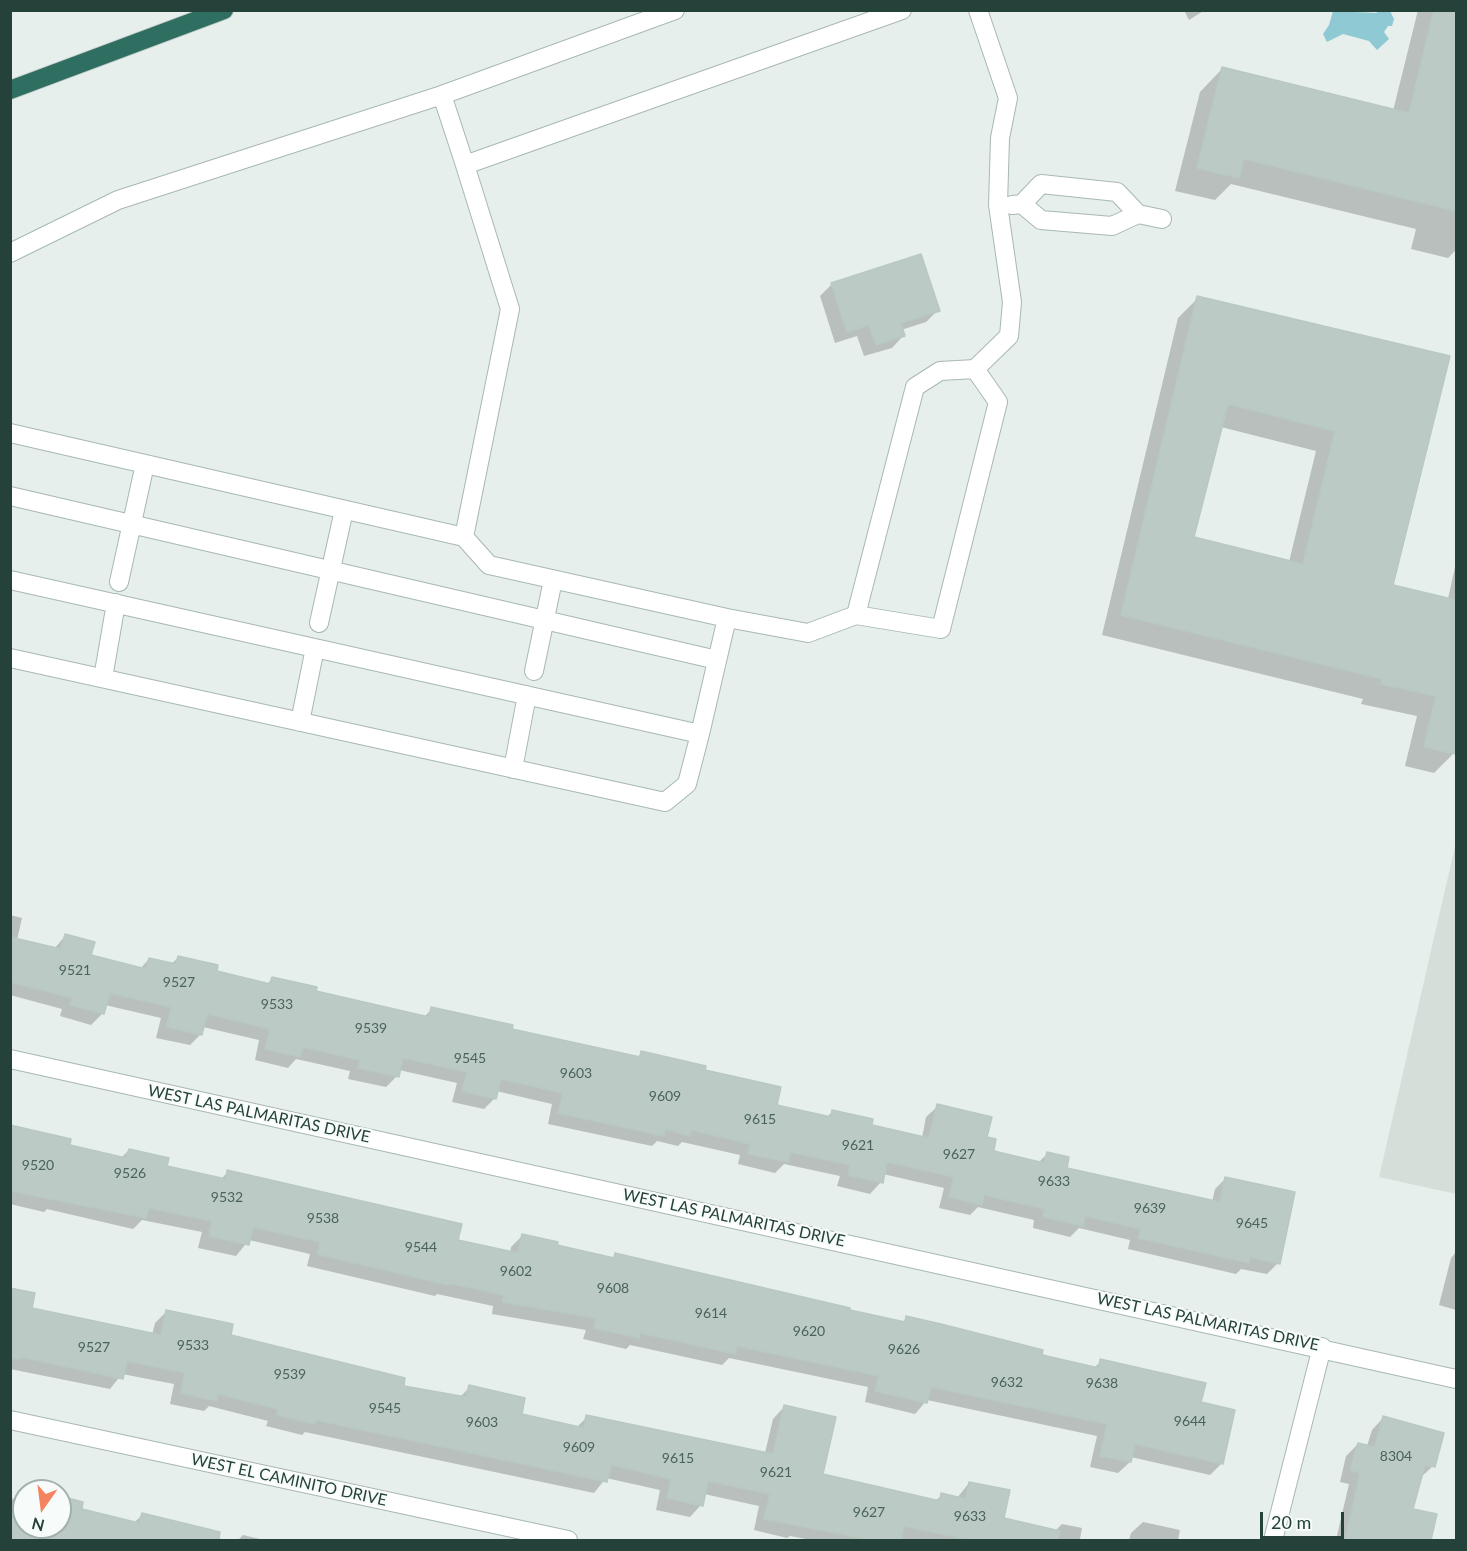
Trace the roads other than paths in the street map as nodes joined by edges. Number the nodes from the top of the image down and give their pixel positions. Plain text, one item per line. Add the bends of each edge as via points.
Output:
1 (224, 10) edge
2 (675, 10) edge
3 (902, 10) edge
4 (978, 10) edge
5 (10, 90) edge
6 (442, 95) junction
7 (465, 165) junction
8 (1022, 204) junction
9 (998, 206) junction
10 (1138, 214) junction
11 (1162, 219) dead end
12 (10, 253) edge
13 (975, 369) junction
14 (10, 433) edge
15 (146, 464) junction
16 (10, 496) edge
17 (344, 510) junction
18 (132, 525) junction
19 (464, 537) junction
20 (331, 570) junction
21 (10, 580) edge
22 (553, 580) junction
23 (119, 582) dead end
24 (116, 603) junction
25 (856, 615) junction
26 (727, 618) junction
27 (545, 620) junction
28 (319, 623) dead end
29 (315, 648) junction
30 (10, 658) edge
31 (717, 660) junction
32 (534, 671) dead end
33 (102, 678) junction
34 (527, 695) junction
35 (300, 722) junction
36 (700, 734) junction
37 (513, 769) junction
38 (10, 1059) edge
39 (1322, 1347) junction
40 (1456, 1378) edge
41 (10, 1420) edge
42 (568, 1540) edge
43 (1273, 1540) edge

1 - 5 highway
2 - 6 street
3 - 7 street
4 - 9 street via 1008,98 1000,138
6 - 7 street
6 - 12 street via 118,200
7 - 19 street via 510,309
8 - 9 street
8 - 10 street via 1041,219 1112,226
8 - 10 street via 1041,184 1117,192
9 - 13 street via 1012,302 1009,336
10 - 11 street
13 - 25 street via 940,370 915,387
13 - 25 street via 998,402 941,629
14 - 15 street
15 - 17 street
15 - 18 street
16 - 18 street
17 - 19 street
17 - 20 street
18 - 20 street
18 - 23 street
19 - 22 street via 489,565
20 - 27 street
20 - 28 street
21 - 24 street
22 - 26 street
22 - 27 street
24 - 29 street
24 - 33 street
25 - 26 street via 808,633
26 - 31 street
27 - 31 street
27 - 32 street
29 - 34 street
29 - 35 street
30 - 33 street
31 - 36 street
33 - 35 street
34 - 36 street
34 - 37 street
35 - 37 street
36 - 37 street via 687,784 665,802
38 - 39 street, WEST LAS PALMARITAS DRIVE
39 - 40 street, WEST LAS PALMARITAS DRIVE
39 - 43 street
41 - 42 street, WEST EL CAMINITO DRIVE

